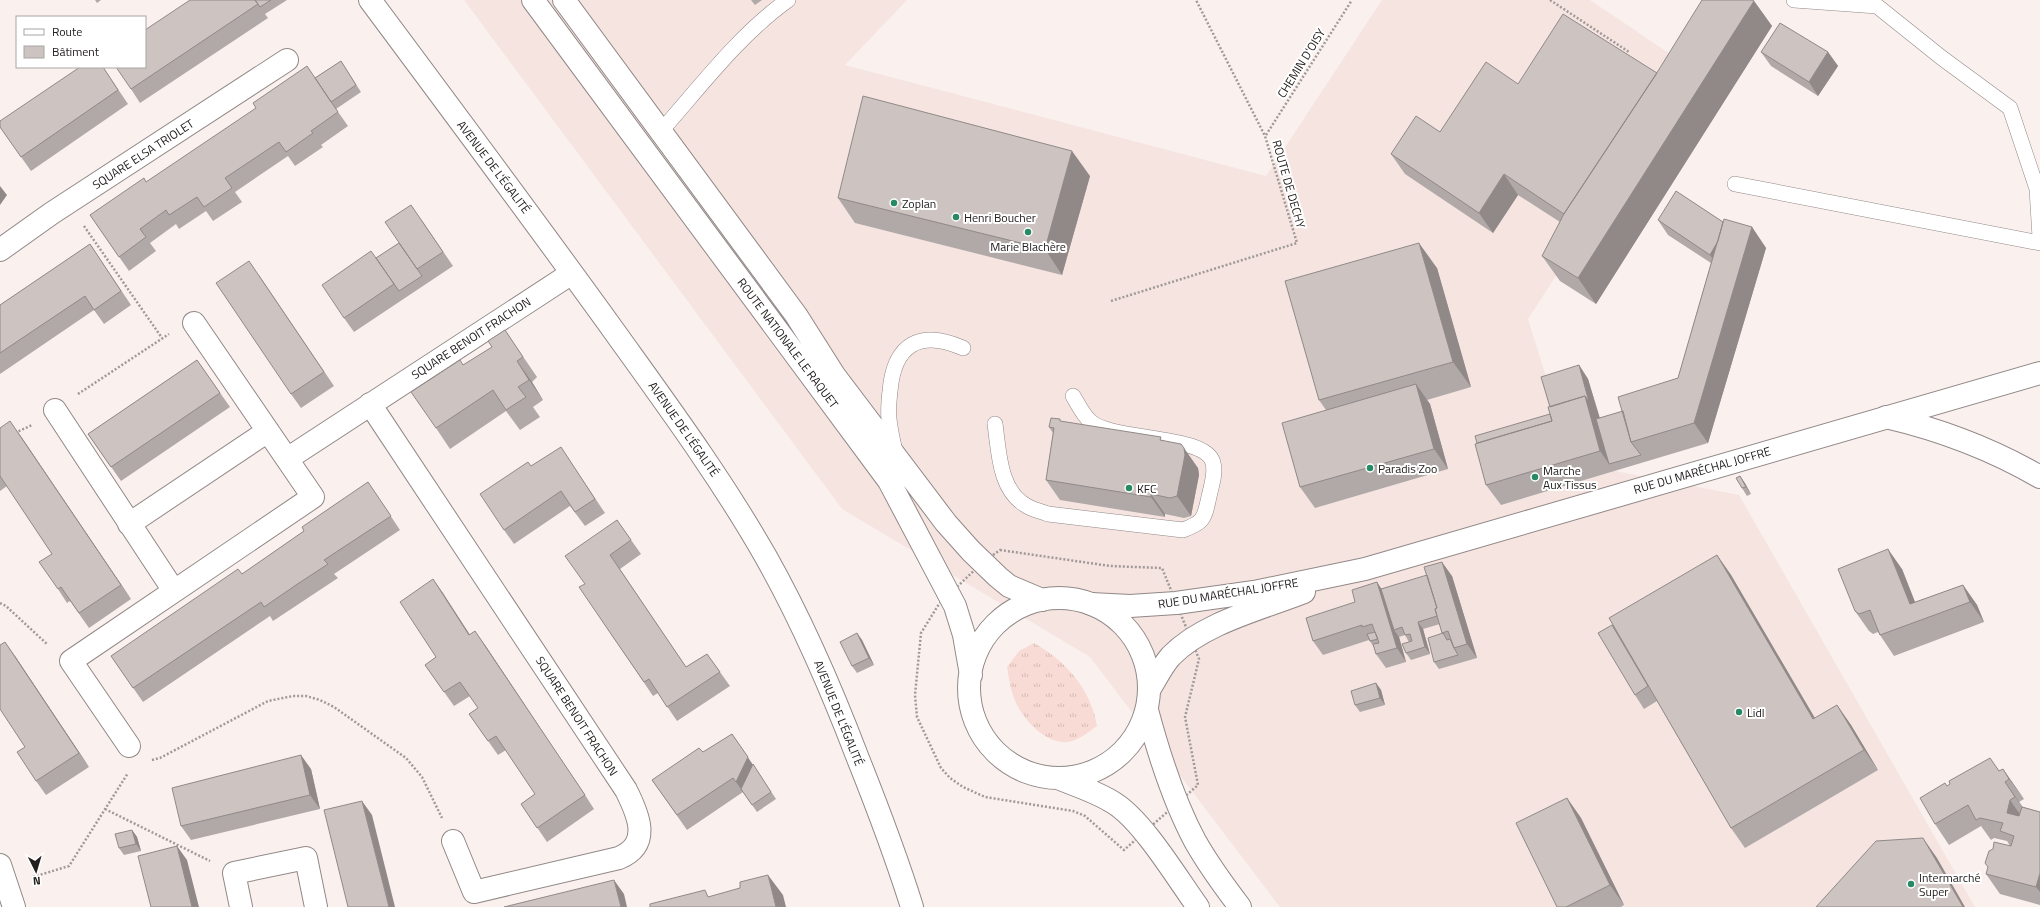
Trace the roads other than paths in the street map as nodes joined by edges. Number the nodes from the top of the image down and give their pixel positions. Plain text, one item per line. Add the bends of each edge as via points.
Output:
1 (370, 0) edge
2 (533, 0) edge
3 (564, 0) edge
4 (788, 0) edge
5 (1794, 0) edge
6 (287, 60) dead end
7 (661, 131) junction
8 (1735, 184) dead end
9 (2040, 237) edge
10 (2040, 243) edge
11 (0, 250) edge
12 (572, 273) junction
13 (194, 323) road end
14 (963, 348) dead end
15 (2040, 373) edge
16 (1073, 396) dead end
17 (370, 404) junction
18 (55, 410) road end
19 (1886, 417) junction
20 (995, 424) dead end
21 (268, 431) junction
22 (287, 459) junction
23 (897, 459) junction
24 (2040, 477) edge
25 (129, 524) junction
26 (1365, 569) junction
27 (174, 591) junction
28 (1042, 600) junction
29 (1091, 604) junction
30 (971, 675) junction
31 (1148, 700) junction
32 (133, 752) road end
33 (1057, 778) junction
34 (453, 842) road end
35 (4, 875) edge
36 (14, 907) edge
37 (241, 907) edge
38 (316, 907) edge
39 (912, 907) edge
40 (1198, 907) edge
41 (1240, 907) edge

1 - 12 street, AVENUE DE L'ÉGALITÉ
2 - 30 street, ROUTE NATIONALE LE RAQUET via 881,469 950,594 964,635
3 - 7 street, ROUTE NATIONALE LE RAQUET
4 - 7 lane via 738,44
5 - 9 lane via 1877,6 2010,108 2037,190
6 - 11 street, SQUARE ELSA TRIOLET via 67,203
7 - 23 street, ROUTE NATIONALE LE RAQUET via 796,315 834,375
8 - 10 lane
12 - 17 street, SQUARE BENOIT FRACHON
12 - 39 street, AVENUE DE L'ÉGALITÉ via 716,476 767,559 822,669 886,830
13 - 21 street
14 - 23 lane via 948,341 928,339 908,346 896,360 893,368 889,418
15 - 19 street, RUE DU MARÉCHAL JOFFRE
16 - 20 lane via 1090,422 1114,431 1192,446 1210,455 1214,473 1206,513 1198,525 1183,530 1048,514 1027,506 1015,497 1007,485 1000,461
17 - 22 street, SQUARE BENOIT FRACHON
17 - 34 street, SQUARE BENOIT FRACHON via 626,790 640,828 636,844 619,858 474,892
18 - 25 street
19 - 24 street via 1955,436 2002,456
19 - 26 street, RUE DU MARÉCHAL JOFFRE
21 - 22 street
21 - 25 street
22 - 27 street via 313,497
23 - 28 street, ROUTE NATIONALE LE RAQUET via 946,523 982,563 1009,586
25 - 27 street
26 - 29 street, RUE DU MARÉCHAL JOFFRE via 1254,592 1176,603 1130,606
26 - 31 street, RUE DU MARÉCHAL JOFFRE via 1218,625 1191,639 1171,657
27 - 32 street via 71,661
28 - 29 street via 1072,599
28 - 30 street via 1018,608 998,623 980,646
29 - 31 street via 1117,619 1136,642 1145,660
30 - 33 street via 970,696 974,715 988,742 1001,756 1018,768 1037,775
31 - 33 street, RUE DU MARÉCHAL JOFFRE via 1134,737 1114,759 1087,773
31 - 41 street via 1162,764 1177,803 1195,841
33 - 40 street via 1114,803 1143,832
35 - 36 street
37 - 38 street via 234,873 306,858

